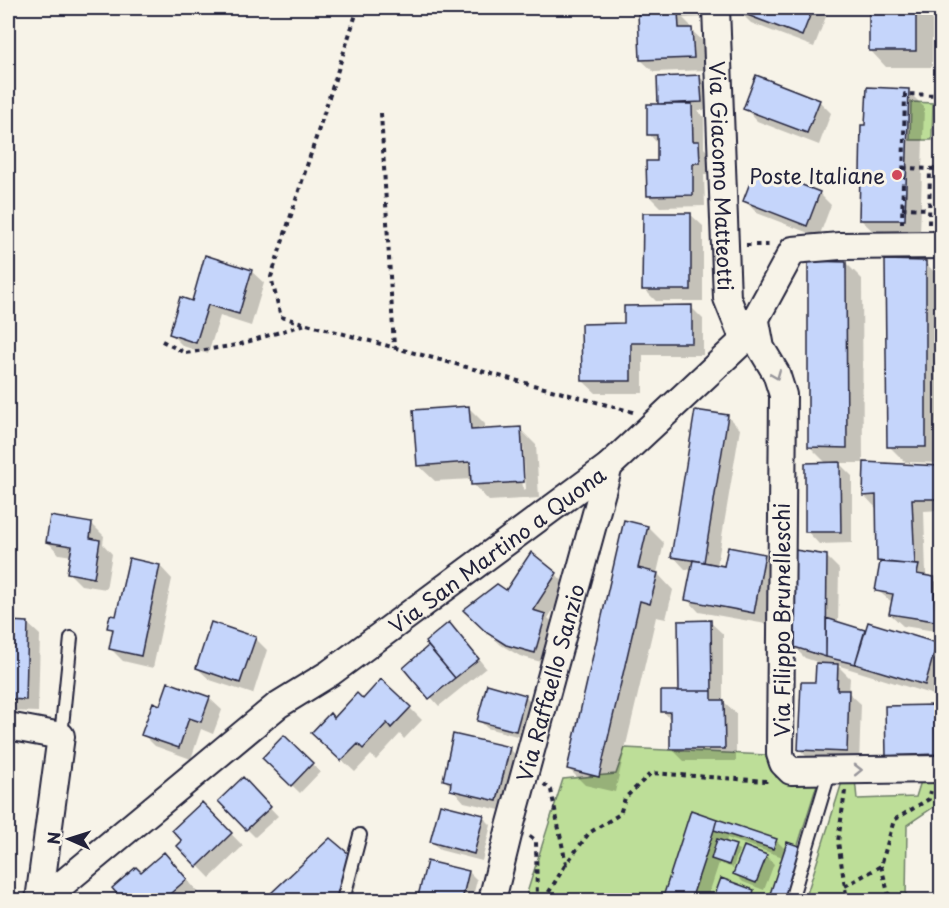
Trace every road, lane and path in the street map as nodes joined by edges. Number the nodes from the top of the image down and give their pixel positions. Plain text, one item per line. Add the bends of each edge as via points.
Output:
1 (358, 8) edge
2 (716, 8) edge
3 (939, 95) dead end
4 (381, 113) dead end
5 (903, 168) junction
6 (930, 169) junction
7 (938, 169) dead end
8 (902, 208) junction
9 (929, 209) junction
10 (902, 231) dead end
11 (935, 238) edge
12 (735, 245) dead end
13 (778, 245) dead end
14 (307, 324) junction
15 (750, 331) junction
16 (162, 341) dead end
17 (394, 348) junction
18 (658, 419) junction
19 (609, 466) junction
20 (71, 638) dead end
21 (8, 726) edge
22 (61, 736) junction
23 (783, 763) junction
24 (839, 770) junction
25 (937, 775) edge
26 (541, 781) dead end
27 (527, 833) dead end
28 (360, 835) dead end
29 (566, 864) junction
30 (881, 866) junction
31 (845, 886) junction
32 (39, 900) edge
33 (43, 900) edge
34 (343, 900) edge
35 (492, 900) edge
36 (537, 900) edge
37 (544, 900) edge
38 (791, 900) edge
39 (847, 900) edge
40 (890, 900) edge

1 - 14 path via 271,277 281,316
2 - 15 street, Via Giacomo Matteotti via 727,298
3 - 5 path via 905,94
4 - 17 path
5 - 6 path
5 - 8 path
6 - 7 path
6 - 9 path
8 - 9 path
8 - 10 path
9 - 11 path
11 - 15 street, Via San Martino a Quona via 793,250
12 - 13 path
14 - 16 path via 237,345 184,353
14 - 17 path
15 - 18 street, Via San Martino a Quona
15 -> 23 street, Via Filippo Brunelleschi via 776,373 783,396
17 - 18 path
18 - 19 street, Via San Martino a Quona
19 - 33 street, Via San Martino a Quona via 330,673 278,705
19 - 35 street, Via Raffaello Sanzio
20 - 22 lane
21 - 22 street
22 - 32 street
23 - 24 street, Via Filippo Brunelleschi via 790,771
23 - 29 path via 766,781 651,773 625,798 620,814 589,833
24 -> 25 street, Via Filippo Brunelleschi
24 - 31 path via 838,842
24 - 38 lane
25 - 30 path via 929,799 894,820
26 - 29 path via 551,790
27 - 36 path via 536,841
28 - 34 lane
29 - 37 path
30 - 31 path
30 - 40 path
31 - 39 path

